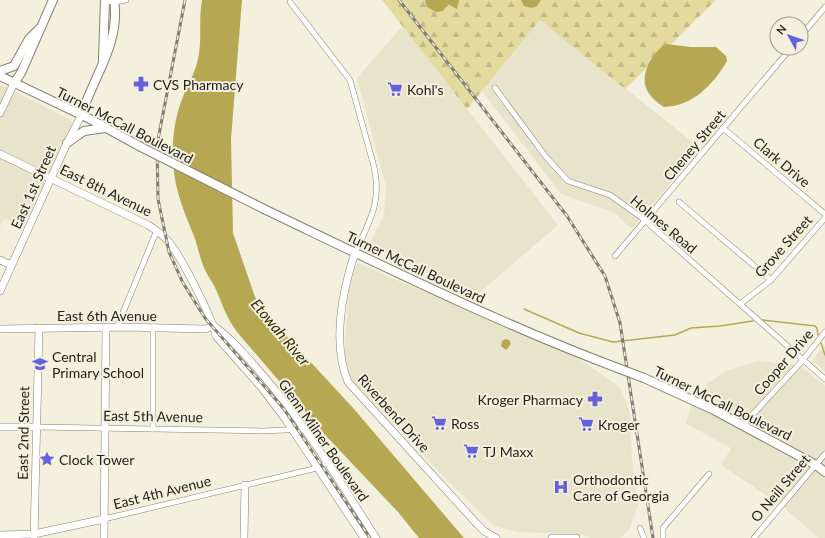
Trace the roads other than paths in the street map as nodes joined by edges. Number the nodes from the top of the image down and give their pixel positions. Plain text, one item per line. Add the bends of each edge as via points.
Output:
1 (53, 0) edge
2 (126, 0) edge
3 (105, 1) edge
4 (114, 1) edge
5 (290, 2) dead end
6 (825, 7) edge
7 (809, 26) edge
8 (41, 28) junction
9 (783, 56) edge
10 (103, 61) junction
11 (0, 71) edge
12 (0, 76) edge
13 (14, 83) junction
14 (495, 88) dead end
15 (0, 113) edge
16 (81, 116) junction
17 (104, 128) junction
18 (723, 128) junction
19 (66, 143) junction
20 (0, 154) edge
21 (51, 178) junction
22 (679, 202) dead end
23 (825, 214) edge
24 (825, 218) edge
25 (644, 222) junction
26 (157, 230) junction
27 (355, 253) junction
28 (615, 256) dead end
29 (0, 260) edge
30 (11, 265) junction
31 (771, 280) junction
32 (0, 291) edge
33 (740, 304) junction
34 (214, 326) junction
35 (117, 327) junction
36 (152, 327) junction
37 (39, 328) junction
38 (106, 328) junction
39 (0, 329) edge
40 (825, 332) edge
41 (802, 360) junction
42 (825, 379) edge
43 (744, 425) junction
44 (36, 426) junction
45 (0, 427) edge
46 (104, 428) junction
47 (154, 429) junction
48 (304, 429) junction
49 (294, 430) junction
50 (825, 454) edge
51 (327, 463) junction
52 (816, 465) junction
53 (318, 466) junction
54 (825, 472) edge
55 (709, 474) dead end
56 (245, 485) junction
57 (104, 520) junction
58 (640, 528) dead end
59 (0, 535) edge
60 (34, 536) edge
61 (662, 536) edge
62 (104, 538) edge
63 (244, 538) edge
64 (364, 538) edge
65 (376, 538) edge
66 (496, 538) edge
67 (552, 538) edge
68 (576, 538) edge
69 (644, 538) edge
70 (754, 538) edge

1 - 8 main road
2 - 4 street
3 - 4 street
3 - 10 main road
4 - 10 main road via 114,26 108,52
5 - 27 street via 350,80 374,164 378,194 375,209
6 - 7 street
8 - 11 main road via 29,39 14,66
8 - 13 main road
9 - 18 street, Cheney Street
10 - 16 main road
12 - 13 main road, Turner McCall Boulevard
13 - 15 street
13 - 16 main road, Turner McCall Boulevard
14 - 25 street, Holmes Road via 546,157 568,181 610,195
16 - 17 main road, Turner McCall Boulevard
16 - 19 street, East 1st Street
17 - 19 main road via 84,131
17 - 27 main road, Turner McCall Boulevard, bridge
18 - 23 street, Clark Drive
18 - 25 street, Cheney Street
19 - 21 street, East 1st Street
20 - 21 street, East 8th Avenue
21 - 26 street, East 8th Avenue
21 - 30 street, East 1st Street
22 - 31 street
24 - 31 street, Grove Street
25 - 28 street, Cheney Street
25 - 33 street, Holmes Road
26 - 34 street, Glenn Milner Boulevard via 172,246
26 - 35 street
27 - 43 main road, Turner McCall Boulevard, bridge via 477,310 644,378
27 - 66 street, Riverbend Drive via 346,283 340,338 340,357 348,382 477,524
29 - 30 street
30 - 32 street, East 1st Street
31 - 33 street, Grove Street
33 - 41 street, Holmes Road
34 - 36 street, East 6th Avenue via 205,329
34 - 48 street, Glenn Milner Boulevard via 255,366
34 - 49 street, Glenn Milner Boulevard via 216,336 262,388
35 - 36 street, East 6th Avenue
35 - 38 street, East 6th Avenue
36 - 47 street
37 - 38 street, East 6th Avenue
37 - 39 street, East 6th Avenue
37 - 44 street, East 2nd Street
38 - 46 street
40 - 41 street, Cooper Drive
41 - 42 street, Holmes Road
41 - 43 street, Cooper Drive
43 - 52 main road, Turner McCall Boulevard
44 - 45 street, East 5th Avenue
44 - 46 street, East 5th Avenue
44 - 60 street, East 2nd Street
46 - 47 street, East 5th Avenue
46 - 57 street
47 - 49 street, East 5th Avenue
48 - 49 street, East 5th Avenue
48 - 51 street, Glenn Milner Boulevard
49 - 53 street, Glenn Milner Boulevard
50 - 52 street, O Neill Street
51 - 53 street, East 4th Avenue
51 - 65 street, Glenn Milner Boulevard
52 - 54 main road, Turner McCall Boulevard
52 - 70 street, O Neill Street
53 - 56 street, East 4th Avenue
53 - 64 street, Glenn Milner Boulevard
55 - 61 street via 663,528
56 - 57 street, East 4th Avenue
56 - 63 street
57 - 60 street, East 4th Avenue
57 - 62 street
58 - 69 street
59 - 60 street, East 4th Avenue
67 - 68 street

